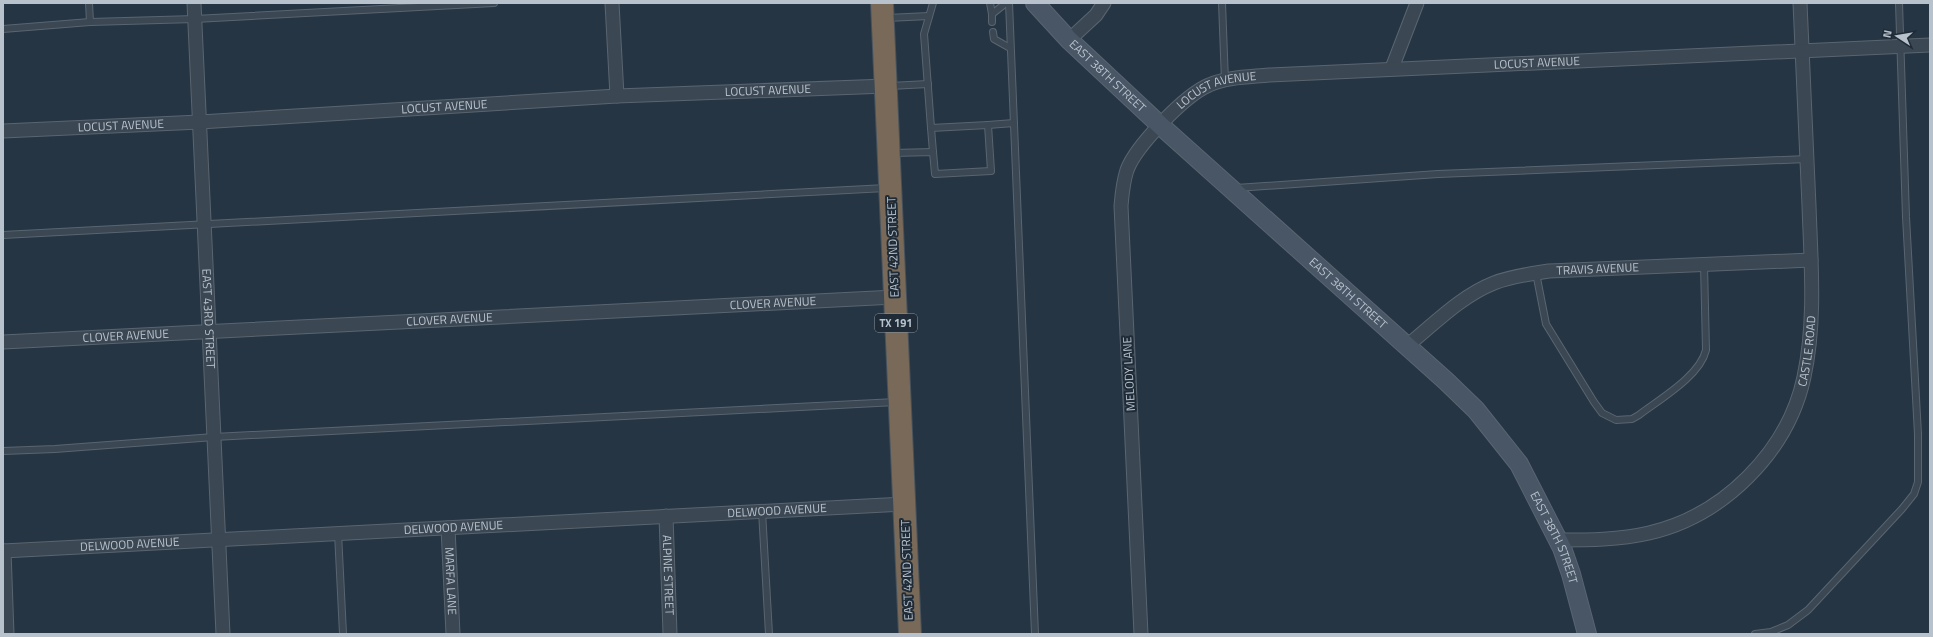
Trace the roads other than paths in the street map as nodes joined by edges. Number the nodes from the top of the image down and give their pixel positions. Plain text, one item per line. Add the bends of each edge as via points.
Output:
1 (89, 3) edge
2 (194, 3) edge
3 (494, 3) edge
4 (612, 3) edge
5 (933, 3) edge
6 (990, 3) edge
7 (1007, 3) edge
8 (1035, 3) edge
9 (1104, 3) edge
10 (1222, 3) edge
11 (1417, 3) edge
12 (1800, 3) edge
13 (1899, 3) edge
14 (883, 8) edge
15 (992, 14) junction
16 (929, 16) junction
17 (195, 19) junction
18 (90, 22) junction
19 (992, 22) dead end
20 (3, 29) edge
21 (993, 32) dead end
22 (1069, 40) junction
23 (1930, 45) edge
24 (1901, 46) junction
25 (1010, 48) junction
26 (1802, 51) junction
27 (1392, 68) junction
28 (1225, 81) junction
29 (928, 84) junction
30 (887, 86) junction
31 (617, 96) junction
32 (200, 122) junction
33 (1014, 123) junction
34 (988, 125) junction
35 (1160, 126) junction
36 (931, 128) junction
37 (3, 131) edge
38 (933, 152) junction
39 (889, 153) junction
40 (1807, 159) junction
41 (891, 188) junction
42 (1231, 189) junction
43 (204, 225) junction
44 (3, 235) edge
45 (1811, 260) junction
46 (1704, 265) junction
47 (1536, 273) junction
48 (895, 297) junction
49 (209, 332) junction
50 (3, 342) edge
51 (1407, 346) junction
52 (900, 402) junction
53 (214, 437) junction
54 (3, 451) edge
55 (904, 504) junction
56 (762, 511) junction
57 (666, 516) junction
58 (448, 528) junction
59 (338, 533) junction
60 (219, 540) junction
61 (1558, 540) junction
62 (4, 551) edge
63 (7, 634) edge
64 (223, 634) edge
65 (343, 634) edge
66 (453, 634) edge
67 (670, 634) edge
68 (769, 634) edge
69 (910, 634) edge
70 (1035, 634) edge
71 (1141, 634) edge
72 (1588, 634) edge
73 (1755, 634) edge

1 - 18 lane
2 - 17 street, EAST 43RD STREET
3 - 17 lane
4 - 31 street
5 - 16 lane
6 - 15 lane
7 - 15 lane
7 - 25 lane
8 - 22 street, EAST 38TH STREET
9 - 22 street via 1096,15
10 - 28 lane
11 - 27 street
12 - 26 street, CASTLE ROAD
13 - 24 lane
14 - 16 lane
14 - 30 highway, EAST 42ND STREET / TX 191
15 - 19 lane
16 - 29 lane via 924,34
17 - 18 lane
17 - 32 street, EAST 43RD STREET
18 - 20 lane
21 - 25 lane via 994,39
22 - 35 street, EAST 38TH STREET
23 - 24 street, LOCUST AVENUE
24 - 26 street, LOCUST AVENUE
24 - 73 lane via 1918,482 1914,494 1902,509 1808,610 1788,625 1771,632
25 - 33 lane
26 - 27 street, LOCUST AVENUE
26 - 40 street, CASTLE ROAD
27 - 28 street, LOCUST AVENUE via 1269,75
28 - 35 street, LOCUST AVENUE via 1210,84 1199,90 1183,102
29 - 30 lane
29 - 36 lane
30 - 31 street, LOCUST AVENUE
30 - 39 highway, EAST 42ND STREET / TX 191
31 - 32 street, LOCUST AVENUE
32 - 37 street, LOCUST AVENUE
32 - 43 street, EAST 43RD STREET
33 - 34 lane
33 - 70 lane
34 - 36 lane
34 - 38 lane via 991,171 935,174
35 - 42 street, EAST 38TH STREET
35 - 71 street, MELODY LANE via 1128,169 1122,187 1121,206
36 - 38 lane
38 - 39 lane
39 - 41 highway, EAST 42ND STREET / TX 191
40 - 42 lane via 1438,174
40 - 45 street, CASTLE ROAD
41 - 43 lane
41 - 48 highway, EAST 42ND STREET / TX 191
42 - 51 street, EAST 38TH STREET
43 - 44 lane
43 - 49 street, EAST 43RD STREET
45 - 46 street, TRAVIS AVENUE
45 - 61 street, CASTLE ROAD via 1811,320 1804,379 1787,423 1755,470 1723,499 1676,525 1629,537
46 - 47 street, TRAVIS AVENUE
46 - 47 lane via 1706,350 1702,362 1690,375 1639,415 1632,420 1624,421 1602,413 1558,346 1546,324
47 - 51 street, TRAVIS AVENUE via 1494,284 1468,296
48 - 49 street, CLOVER AVENUE
48 - 52 highway, EAST 42ND STREET / TX 191
49 - 50 street, CLOVER AVENUE
49 - 53 street, EAST 43RD STREET
51 - 61 street, EAST 38TH STREET via 1476,410 1519,464
52 - 53 lane
52 - 55 highway, EAST 42ND STREET / TX 191
53 - 54 lane
53 - 60 street, EAST 43RD STREET
55 - 56 street, DELWOOD AVENUE
55 - 69 highway, EAST 42ND STREET / TX 191
56 - 57 street, DELWOOD AVENUE
56 - 68 lane
57 - 58 street, DELWOOD AVENUE
57 - 67 street, ALPINE STREET
58 - 59 street, DELWOOD AVENUE
58 - 66 street, MARFA LANE
59 - 60 street, DELWOOD AVENUE
59 - 65 lane
60 - 62 street, DELWOOD AVENUE
60 - 64 street, EAST 43RD STREET
61 - 72 street, EAST 38TH STREET via 1571,574
62 - 63 street

